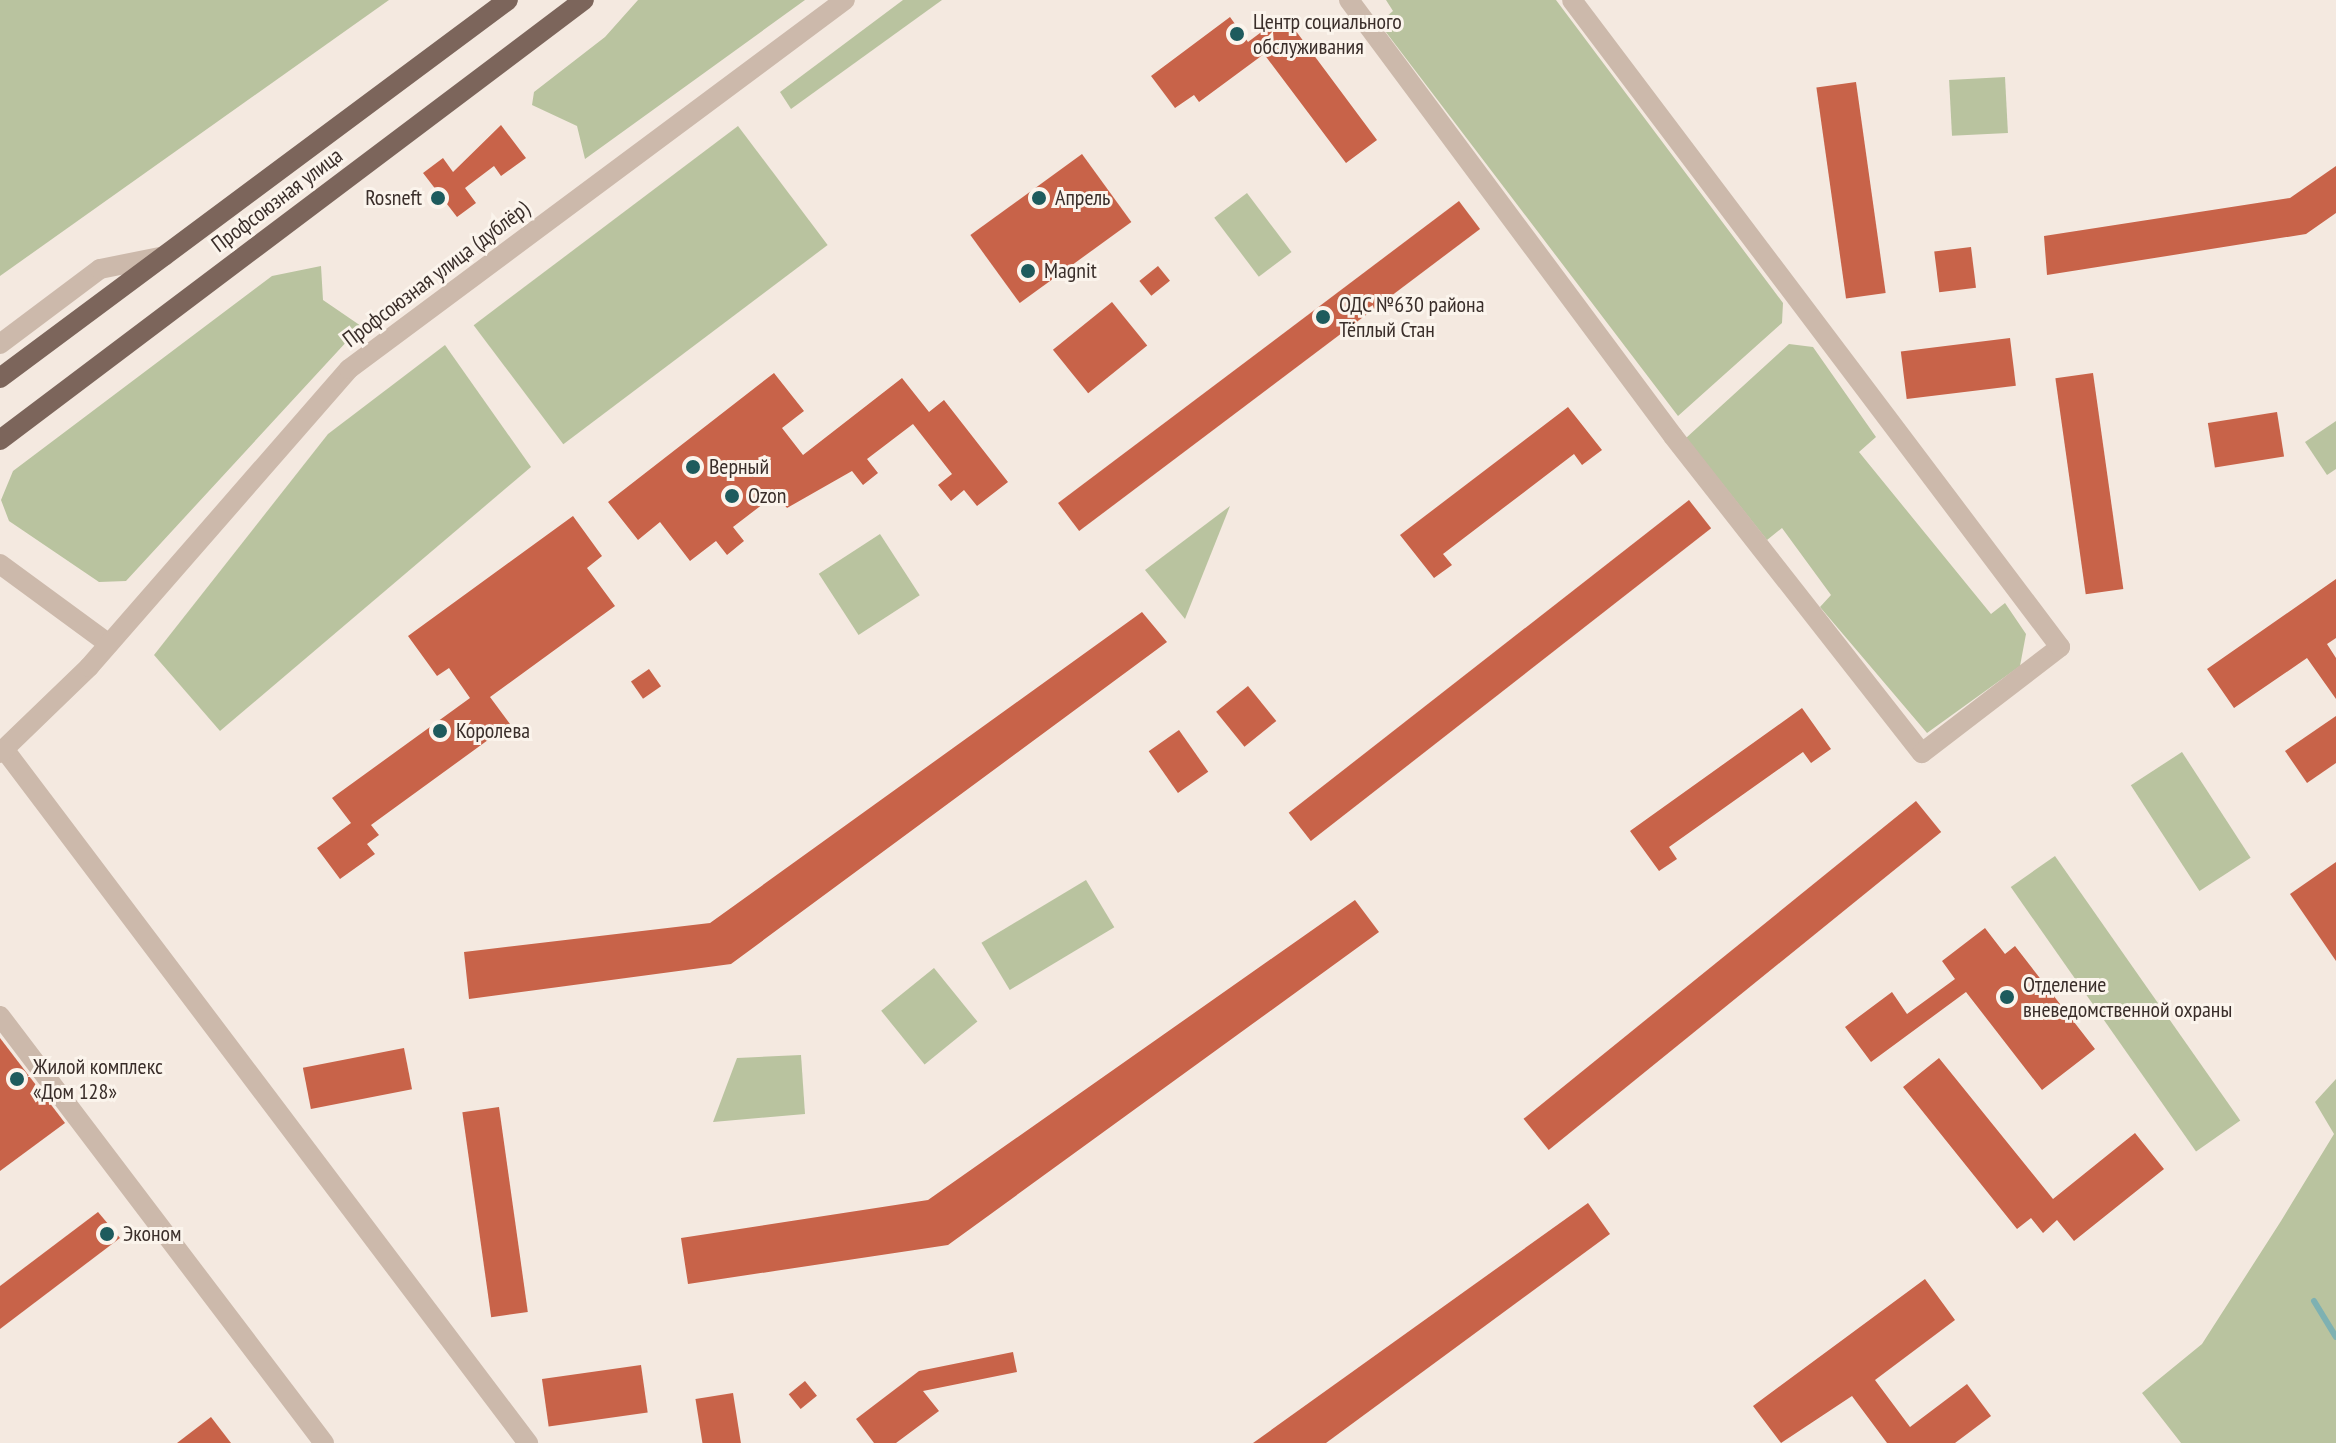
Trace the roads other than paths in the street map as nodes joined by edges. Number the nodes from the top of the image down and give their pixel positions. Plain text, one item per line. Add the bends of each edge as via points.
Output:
1 (508, 0) edge
2 (584, 0) edge
3 (845, 0) edge
4 (1349, 0) edge
5 (1572, 0) edge
6 (165, 256) junction
7 (0, 344) edge
8 (0, 378) edge
9 (34, 415) junction
10 (0, 440) edge
11 (0, 454) edge
12 (3, 563) edge
13 (109, 644) junction
14 (2, 751) edge
15 (0, 1016) edge
16 (324, 1443) edge
17 (528, 1443) edge

1 - 6 main road, Профсоюзная улица
2 - 9 main road, Профсоюзная улица
3 - 13 street, Профсоюзная улица (дублёр) via 349,369
4 - 5 street via 1673,436 1922,753 2060,647
6 - 7 street via 100,269
6 - 8 main road, Профсоюзная улица
9 - 10 main road, Профсоюзная улица
9 - 11 street
12 - 13 street
13 - 14 street, Профсоюзная улица (дублёр)
14 - 17 street
15 - 16 street

